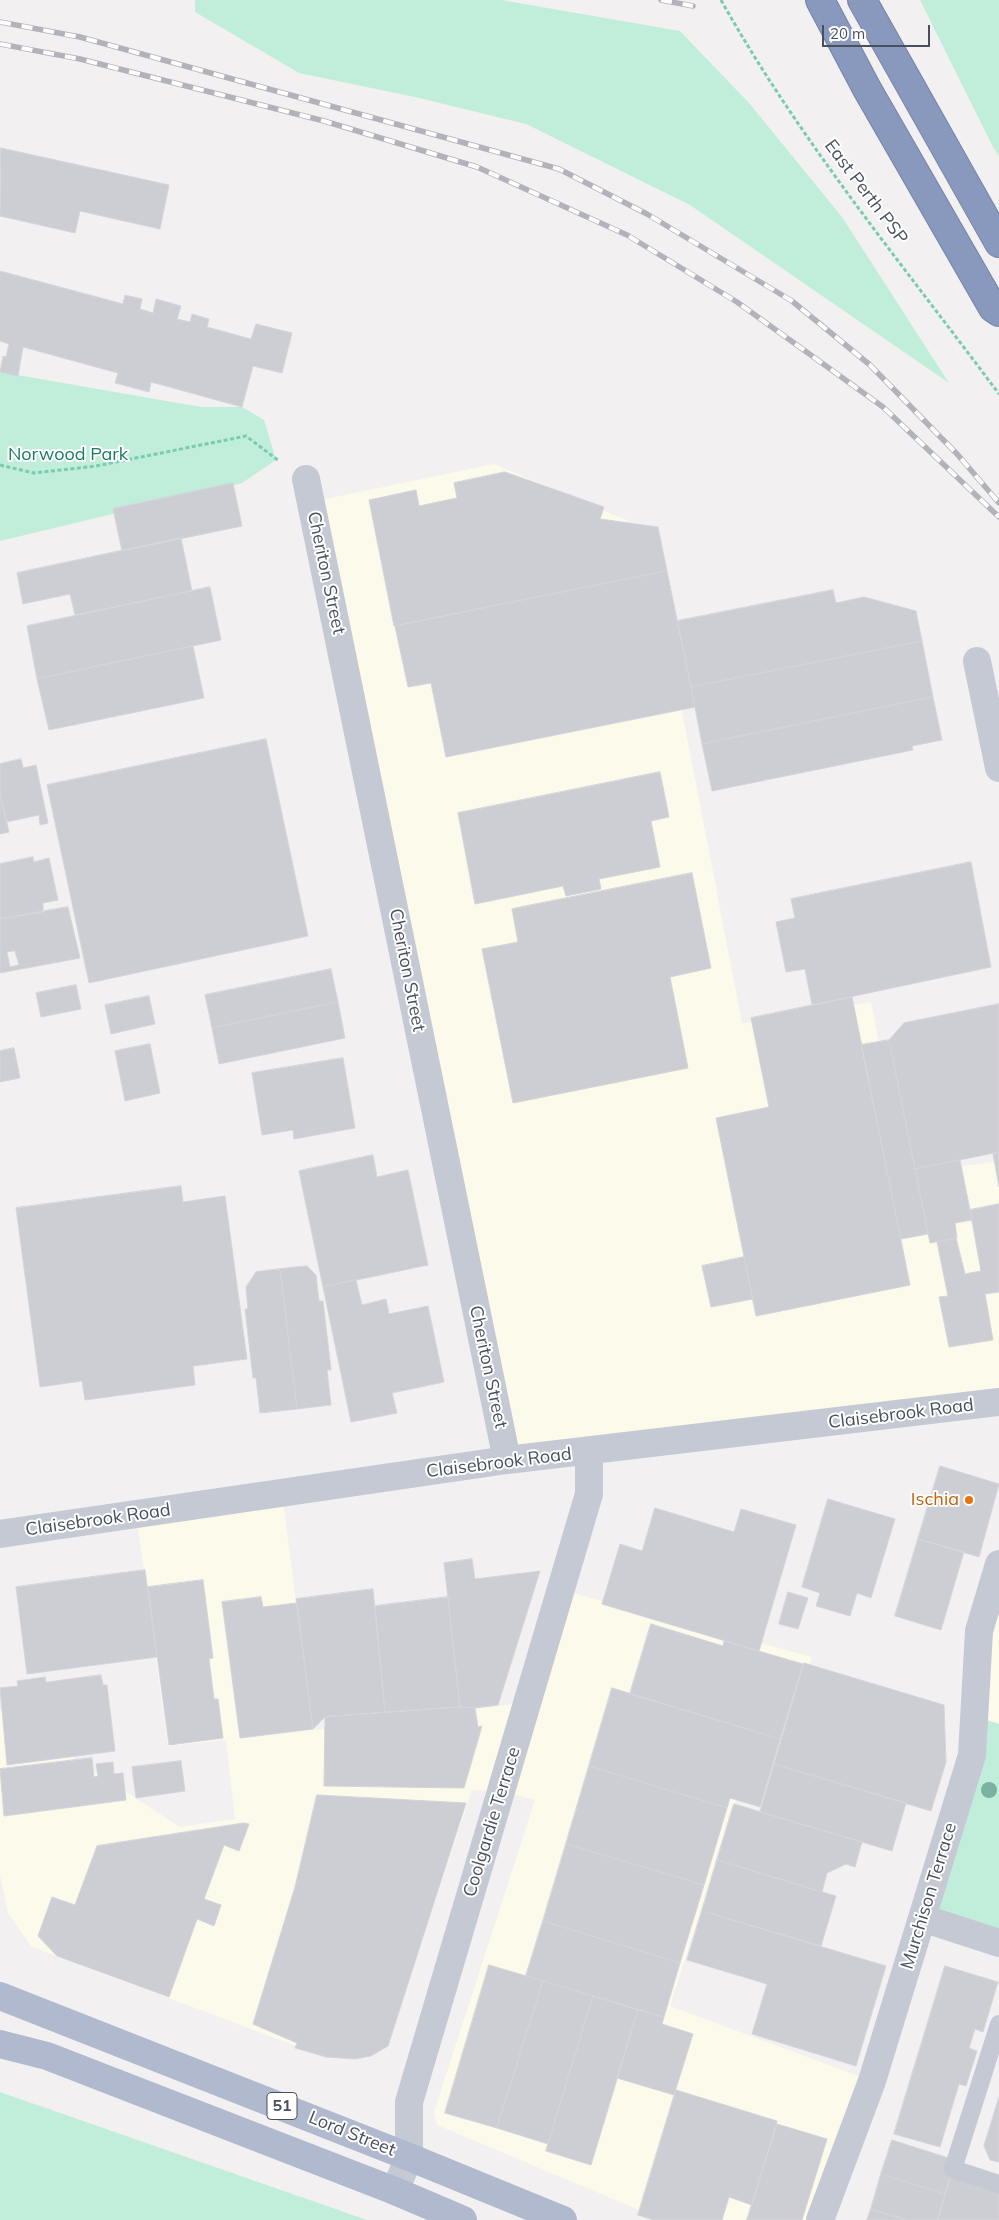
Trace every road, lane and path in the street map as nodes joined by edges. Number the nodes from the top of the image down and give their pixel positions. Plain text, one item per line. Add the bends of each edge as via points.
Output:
1 (721, 0) edge
2 (820, 0) edge
3 (862, 0) edge
4 (999, 243) edge
5 (999, 312) edge
6 (999, 394) edge
7 (0, 465) edge
8 (306, 479) joint
9 (977, 661) dead end
10 (999, 768) edge
11 (999, 1402) edge
12 (589, 1452) junction
13 (507, 1460) junction
14 (0, 1534) edge
15 (999, 1564) edge
16 (922, 1918) junction
17 (999, 1943) edge
18 (0, 1996) edge
19 (999, 2024) edge
20 (0, 2044) edge
21 (409, 2157) junction
22 (999, 2184) edge
23 (395, 2191) junction
24 (463, 2220) edge
25 (563, 2220) edge
26 (820, 2220) edge

1 - 6 path, East Perth PSP via 759,66 827,166
2 - 5 highway via 926,193 993,308
3 - 4 highway
7 - 8 path via 34,473 88,467 246,436
8 - 13 street, Cheriton Street
9 - 10 street
11 - 12 street, Claisebrook Road
12 - 13 street, Claisebrook Road
12 - 21 street, Coolgardie Terrace via 589,1494 409,2102
13 - 14 street, Claisebrook Road
15 - 16 street, Murchison Terrace via 979,1631 972,1756
16 - 17 street
16 - 26 street, Murchison Terrace via 872,2081
18 - 21 main road, Lord Street / 51
19 - 22 lane via 954,2169
20 - 23 main road, Lord Street / 51 via 47,2056
21 - 23 street, Coolgardie Terrace
21 - 25 main road, Lord Street / 51
23 - 24 main road, Lord Street / 51

